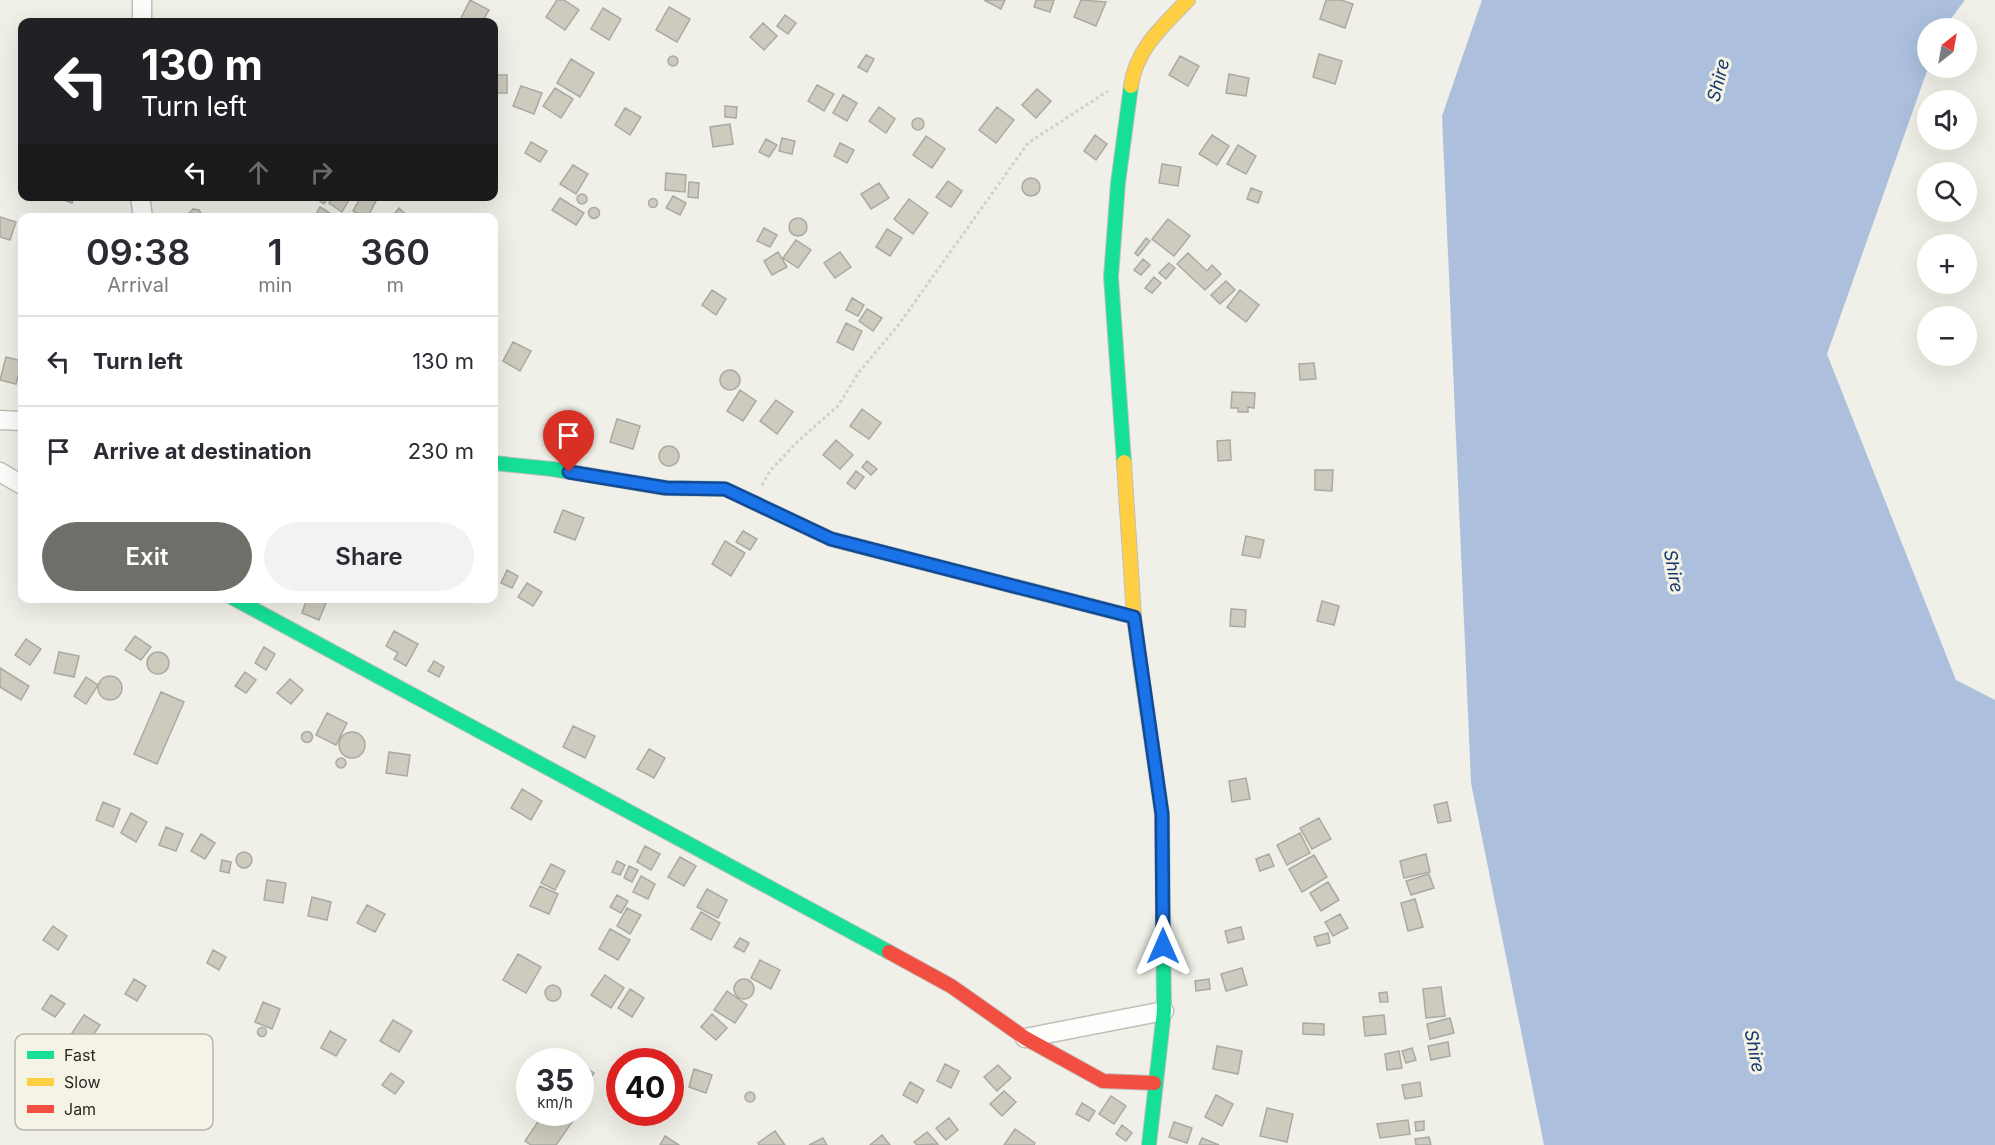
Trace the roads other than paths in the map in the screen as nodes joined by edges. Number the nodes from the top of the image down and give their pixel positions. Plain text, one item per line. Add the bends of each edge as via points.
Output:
1 (142, 0) edge
2 (1188, 0) edge
3 (142, 18) edge
4 (0, 420) edge
5 (18, 421) edge
6 (498, 463) edge
7 (0, 472) edge
8 (18, 483) edge
9 (242, 603) edge
10 (1134, 617) junction
11 (1164, 1011) junction
12 (1025, 1038) junction
13 (1154, 1083) junction
14 (1149, 1145) edge

1 - 3 street
2 - 10 street via 1147,42 1133,74 1118,183 1112,277
4 - 5 street
6 - 10 street via 666,488 725,489 831,539
7 - 8 street
9 - 12 street via 951,986
10 - 11 street via 1162,814
11 - 12 street
11 - 13 street
12 - 13 street via 1103,1081
13 - 14 street

